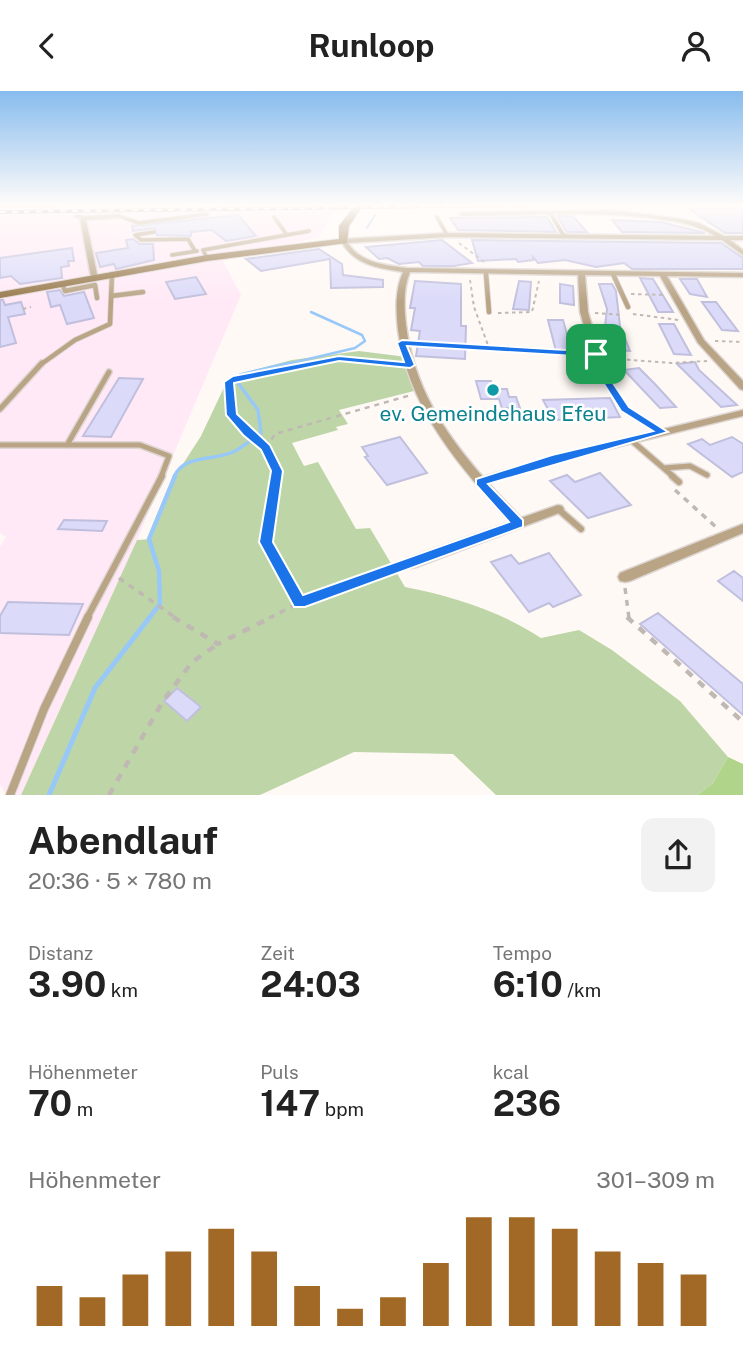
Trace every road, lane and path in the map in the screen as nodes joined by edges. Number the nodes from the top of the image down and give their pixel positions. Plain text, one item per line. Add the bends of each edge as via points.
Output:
1 (85, 237) edge
2 (137, 237) edge
3 (279, 237) edge
4 (344, 237) edge
5 (415, 237) edge
6 (450, 237) edge
7 (633, 237) edge
8 (725, 238) junction
9 (743, 238) edge
10 (344, 241) junction
11 (195, 251) junction
12 (743, 253) edge
13 (205, 254) junction
14 (172, 255) dead end
15 (407, 270) junction
16 (470, 273) junction
17 (112, 274) junction
18 (486, 274) junction
19 (502, 274) junction
20 (539, 274) junction
21 (581, 274) junction
22 (613, 274) junction
23 (663, 275) junction
24 (743, 275) edge
25 (94, 277) junction
26 (62, 283) junction
27 (143, 292) dead end
28 (624, 294) junction
29 (0, 295) edge
30 (111, 296) junction
31 (676, 296) junction
32 (97, 298) dead end
33 (32, 307) dead end
34 (628, 307) dead end
35 (23, 309) dead end
36 (489, 312) joint
37 (584, 312) junction
38 (692, 322) junction
39 (701, 341) junction
40 (743, 342) edge
41 (402, 343) junction
42 (489, 348) junction
43 (596, 358) junction
44 (717, 361) junction
45 (410, 365) junction
46 (109, 372) dead end
47 (743, 387) edge
48 (417, 393) junction
49 (0, 409) edge
50 (743, 413) edge
51 (662, 432) junction
52 (631, 440) junction
53 (0, 445) edge
54 (68, 445) junction
55 (266, 448) junction
56 (664, 468) junction
57 (707, 475) dead end
58 (480, 482) junction
59 (679, 482) dead end
60 (558, 509) joint
61 (519, 524) junction
62 (743, 528) edge
63 (581, 529) dead end
64 (725, 535) junction
65 (411, 562) joint
66 (110, 572) junction
67 (625, 577) joint
68 (299, 603) junction
69 (218, 644) junction
70 (743, 722) edge
71 (10, 795) edge
72 (109, 795) edge

1 - 25 street
2 - 11 lane via 188,239
3 - 13 lane
4 - 10 street
5 - 10 street
6 - 19 path
7 - 8 street
8 - 9 street
8 - 12 street
10 - 13 street
10 - 15 street via 359,259
11 - 13 lane
11 - 14 lane
13 - 17 street
15 - 16 street
15 - 41 street via 399,293
16 - 18 street
16 - 42 path via 473,313 483,323
17 - 25 street
17 - 30 lane
18 - 19 street
18 - 36 lane
19 - 20 street
20 - 21 street
20 - 36 path via 532,312
21 - 22 street
21 - 37 street
22 - 23 street
22 - 28 lane
23 - 24 street
23 - 31 street
25 - 26 street
26 - 29 street
26 - 32 lane via 65,291 95,285
27 - 30 lane
28 - 31 path
28 - 34 lane
30 - 49 lane via 110,324 43,358
31 - 38 street
33 - 35 path
37 - 38 path
37 - 43 street
38 - 39 street
39 - 40 path
39 - 44 street
41 - 42 path
41 - 45 street
42 - 43 path
43 - 44 path
43 - 51 path via 625,409
44 - 47 street
45 - 48 street
45 - 55 path via 339,358 233,379 229,382 231,415
46 - 54 lane
48 - 55 path via 275,434
48 - 58 street via 445,439
50 - 51 street
51 - 52 street
52 - 56 lane
52 - 58 street
53 - 54 lane
54 - 66 lane via 140,445 169,456 160,482
55 - 68 path via 277,471 266,542
56 - 57 lane via 690,466
56 - 59 lane
56 - 64 path via 678,495
58 - 61 street
60 - 61 street
60 - 63 lane
61 - 65 street
62 - 64 street
64 - 67 street
65 - 68 path
66 - 69 path
66 - 71 lane via 34,728
67 - 70 path via 626,616
68 - 69 path
69 - 72 path via 192,662 163,701

